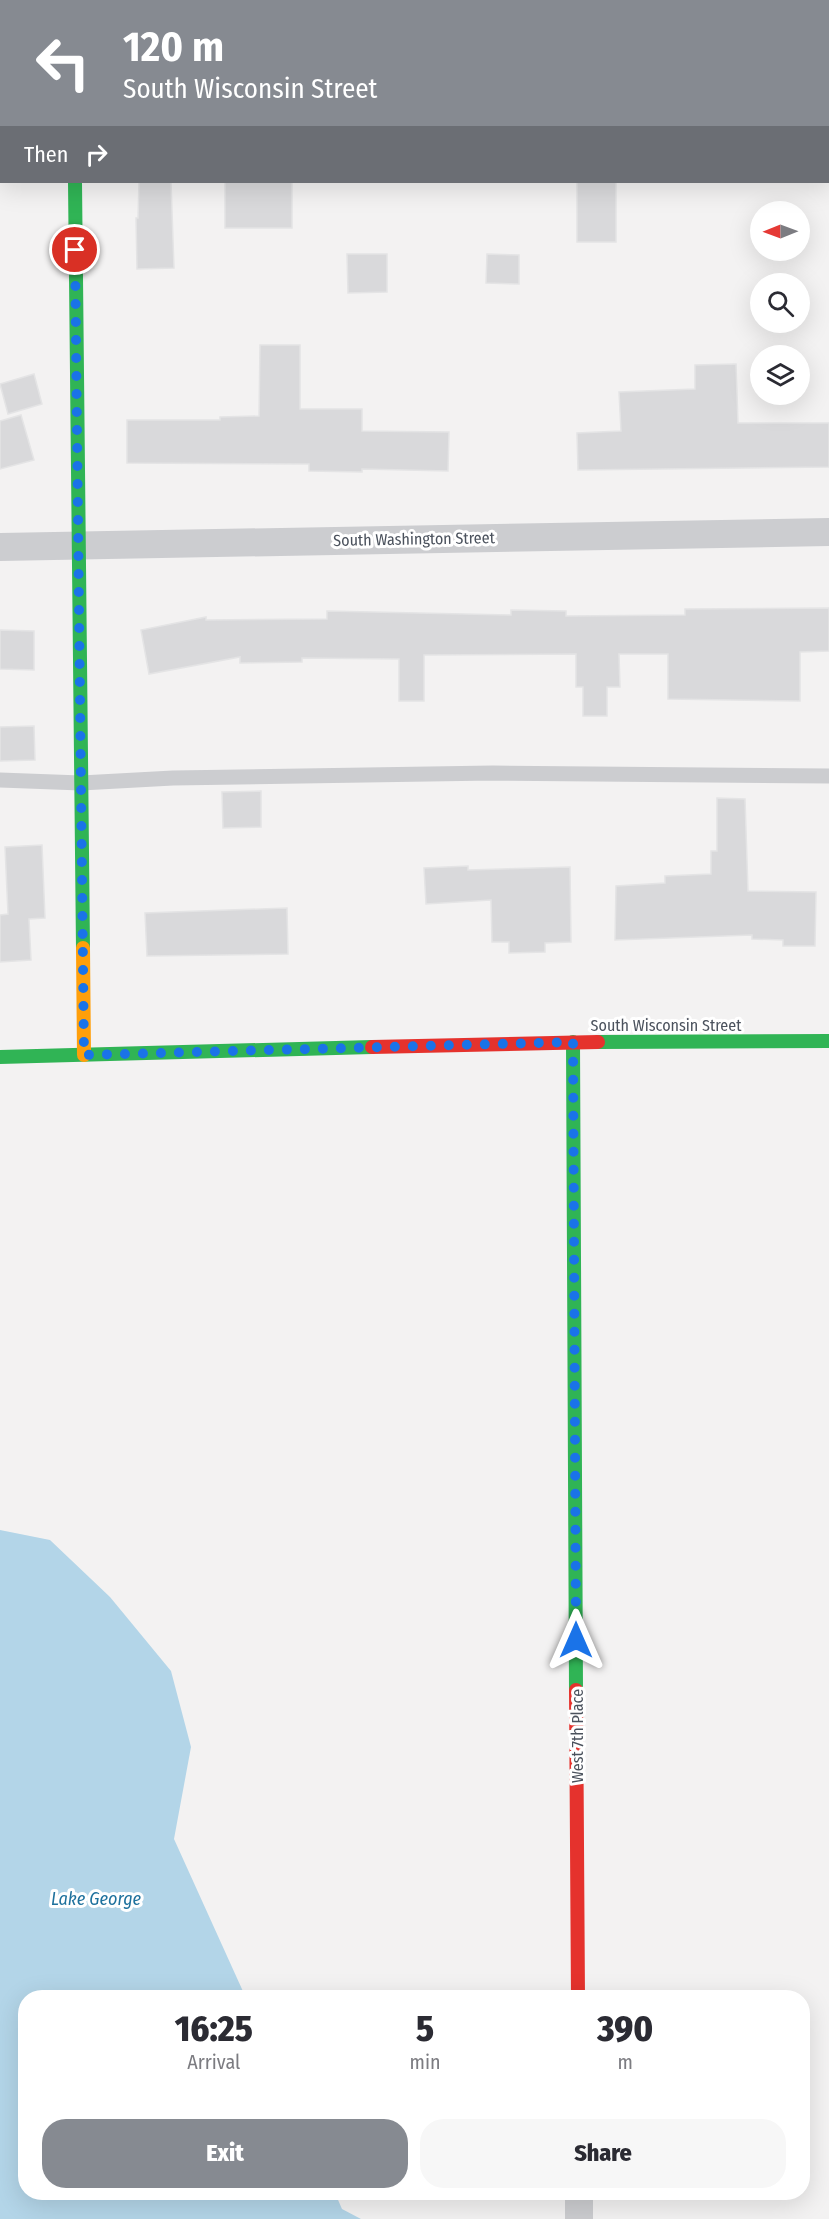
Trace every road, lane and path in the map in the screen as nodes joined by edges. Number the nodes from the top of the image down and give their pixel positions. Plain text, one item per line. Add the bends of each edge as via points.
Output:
1 (75, 183) edge
2 (829, 532) edge
3 (79, 545) junction
4 (0, 547) edge
5 (829, 776) edge
6 (0, 780) edge
7 (81, 783) junction
8 (829, 1041) edge
9 (573, 1042) junction
10 (84, 1055) junction
11 (0, 1057) edge
12 (578, 1990) edge
13 (579, 2200) edge
14 (579, 2219) edge

1 - 3 street
2 - 3 street, South Washington Street
3 - 4 street, South Washington Street
3 - 7 street
5 - 7 lane via 493,773
6 - 7 lane
7 - 10 street
8 - 9 street, South Wisconsin Street
9 - 10 street, South Wisconsin Street
9 - 12 street, West 7th Place
10 - 11 street, South Wisconsin Street
13 - 14 street

